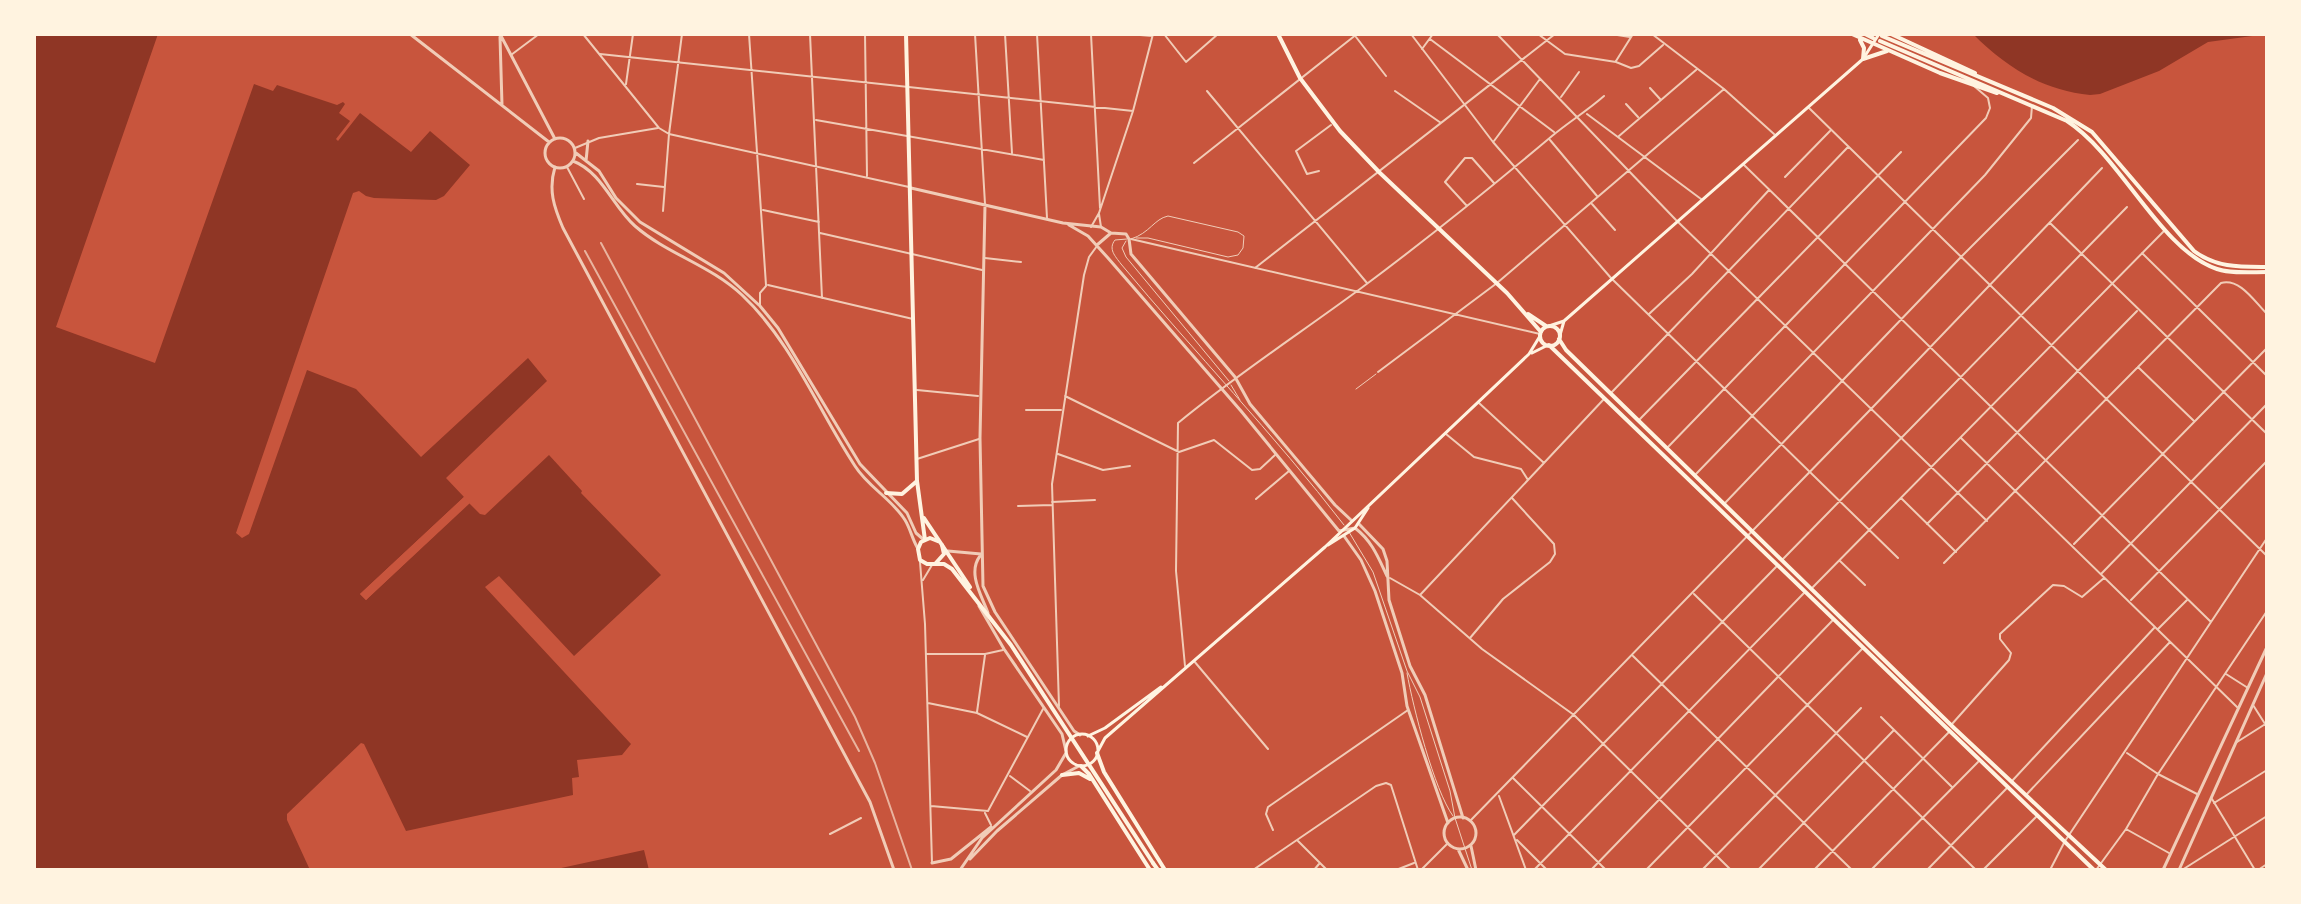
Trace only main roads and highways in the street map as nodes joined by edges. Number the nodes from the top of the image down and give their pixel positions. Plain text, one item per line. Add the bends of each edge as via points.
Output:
1 (906, 34) edge
2 (1278, 34) edge
3 (1852, 34) edge
4 (1865, 34) edge
5 (1891, 34) edge
6 (1881, 37) edge
7 (1859, 38) junction
8 (1873, 38) dead end
9 (1874, 45) junction
10 (1887, 51) junction
11 (1863, 59) junction
12 (1983, 79) junction
13 (2007, 94) junction
14 (2267, 269) edge
15 (1524, 312) junction
16 (1564, 321) junction
17 (1548, 326) junction
18 (1540, 334) junction
19 (1559, 337) junction
20 (1548, 345) junction
21 (1529, 354) junction
22 (917, 481) junction
23 (886, 493) road end
24 (1369, 506) junction
25 (923, 516) junction
26 (1351, 520) junction
27 (1359, 524) junction
28 (1347, 529) junction
29 (1339, 531) junction
30 (1749, 533) junction
31 (1344, 536) junction
32 (924, 540) junction
33 (941, 544) junction
34 (1325, 547) junction
35 (933, 564) junction
36 (972, 593) junction
37 (1164, 685) junction
38 (1087, 736) junction
39 (1098, 752) junction
40 (1080, 766) junction
41 (1062, 775) road end
42 (1101, 793) junction
43 (1154, 870) edge
44 (1165, 870) edge
45 (2095, 870) edge
46 (2106, 870) edge

1 - 22 main road
2 - 15 main road via 1300,78 1334,123
3 - 7 main road
4 - 8 main road
5 - 12 main road
6 - 9 main road
6 - 12 main road
6 - 13 main road
7 - 9 main road
7 - 11 main road
9 - 10 main road
9 - 11 main road
10 - 11 main road
10 - 13 main road
11 - 16 main road
12 - 14 main road via 2086,127 2204,258 2229,267
13 - 14 main road via 2086,134 2189,253 2227,272
15 - 17 main road
15 - 18 main road
16 - 17 main road
16 - 19 main road
17 - 18 main road
17 - 19 main road via 1557,329
18 - 20 main road
18 - 21 main road
19 - 20 main road
19 - 30 main road via 1566,350
20 - 21 main road
20 - 30 main road
21 - 24 main road
22 - 23 main road via 902,494
22 - 25 main road
24 - 26 main road
24 - 27 main road
25 - 32 main road
25 - 33 main road
26 - 27 main road
26 - 28 main road
27 - 28 main road
28 - 29 main road
28 - 31 main road
29 - 31 main road
29 - 34 main road
30 - 45 main road
30 - 46 main road
31 - 34 main road
32 - 33 main road via 933,538
32 - 35 main road via 919,557
33 - 35 main road via 943,556
33 - 36 main road
34 - 37 main road
35 - 36 main road via 950,567
36 - 43 main road via 1149,855
37 - 38 main road
37 - 39 main road via 1105,738
38 - 39 main road
38 - 40 main road via 1070,740 1066,752
39 - 40 main road via 1091,763
39 - 44 main road via 1104,772
40 - 42 main road
41 - 42 main road via 1083,774
42 - 43 main road

